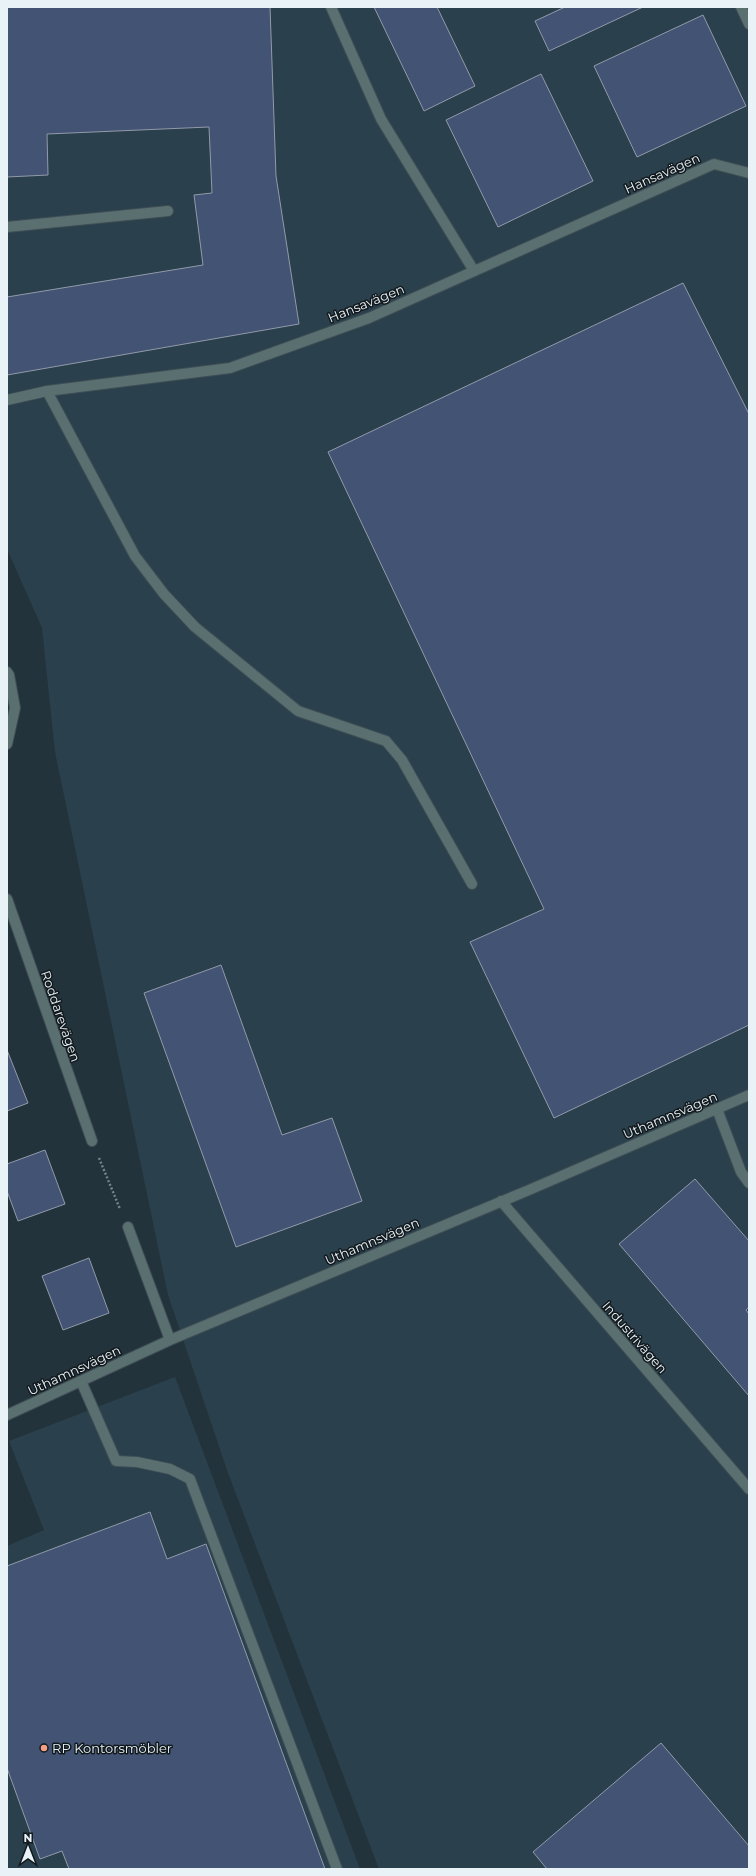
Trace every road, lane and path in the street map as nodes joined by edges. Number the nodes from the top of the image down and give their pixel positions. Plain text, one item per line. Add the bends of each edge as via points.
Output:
1 (331, 7) edge
2 (741, 7) edge
3 (749, 24) edge
4 (749, 173) edge
5 (168, 211) dead end
6 (7, 227) edge
7 (474, 270) junction
8 (47, 392) junction
9 (7, 400) edge
10 (7, 672) edge
11 (7, 744) edge
12 (472, 884) dead end
13 (7, 898) edge
14 (749, 1095) edge
15 (717, 1109) junction
16 (92, 1141) joint
17 (749, 1183) edge
18 (501, 1200) junction
19 (128, 1227) joint
20 (170, 1340) junction
21 (81, 1381) junction
22 (7, 1415) edge
23 (749, 1489) edge
24 (337, 1869) edge

1 - 7 street via 381,118
2 - 3 street
4 - 7 street, Hansavägen via 714,164
5 - 6 street
7 - 8 street, Hansavägen via 369,318 230,368
8 - 9 street, Hansavägen
8 - 12 street via 135,556 164,594 195,628 298,710 386,741 402,760
10 - 11 street via 10,675 16,708
13 - 16 street, Roddarevägen
14 - 15 street, Uthamnsvägen
15 - 17 street via 741,1172
15 - 18 street, Uthamnsvägen
16 - 19 path
18 - 20 street, Uthamnsvägen
18 - 23 street, Industrivägen
19 - 20 street
20 - 21 street, Uthamnsvägen
21 - 22 street, Uthamnsvägen
21 - 24 street via 116,1461 137,1462 170,1469 190,1479

